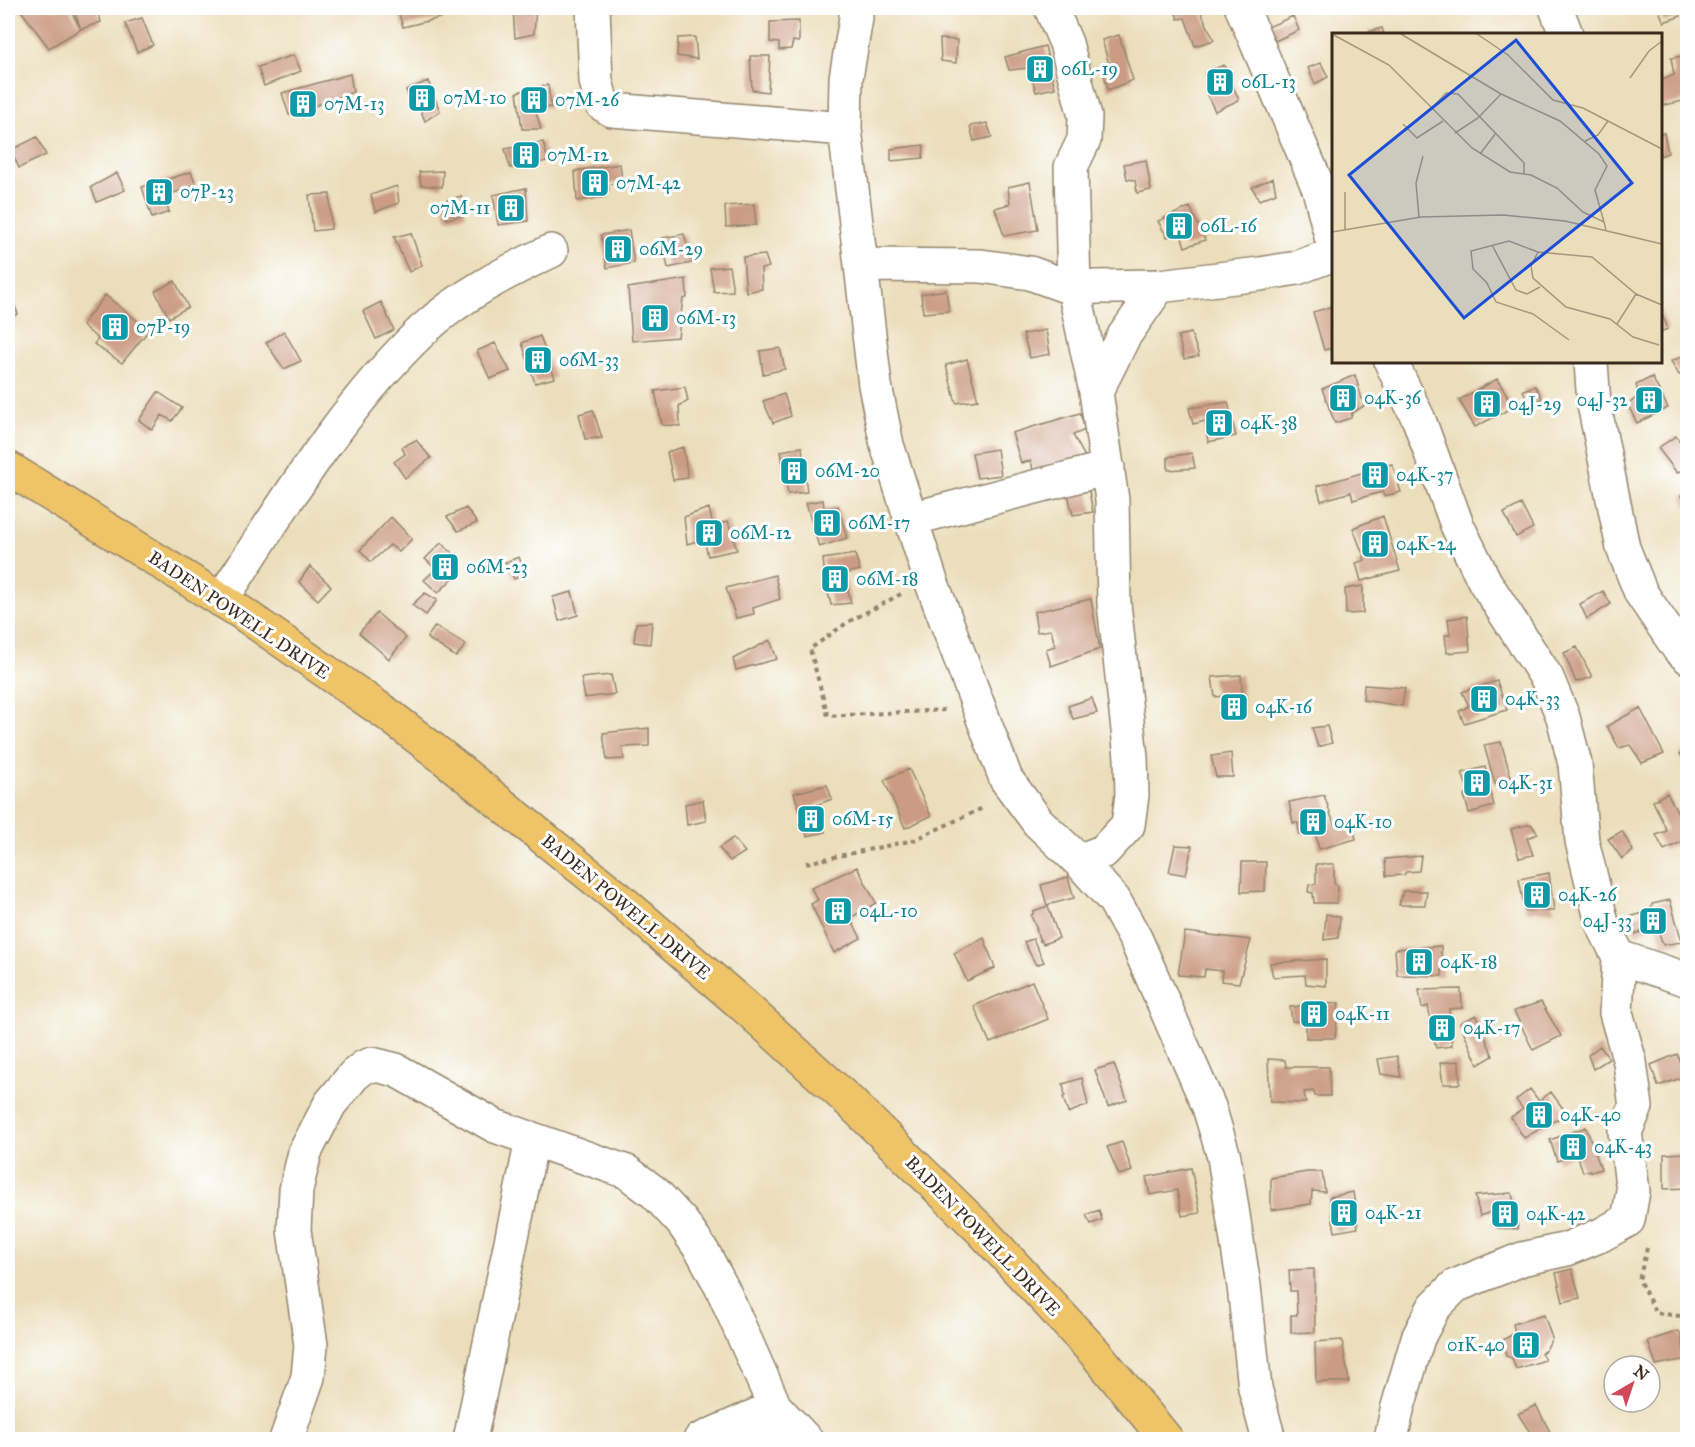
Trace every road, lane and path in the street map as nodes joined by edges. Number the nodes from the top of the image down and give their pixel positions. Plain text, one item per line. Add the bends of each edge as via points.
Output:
1 (593, 8) edge
2 (856, 8) edge
3 (1051, 8) edge
4 (1242, 8) edge
5 (1556, 8) edge
6 (1566, 33) edge
7 (845, 129) junction
8 (1332, 240) edge
9 (551, 251) dead end
10 (1332, 255) edge
11 (861, 265) junction
12 (1159, 286) junction
13 (1074, 290) junction
14 (1391, 363) edge
15 (1591, 363) edge
16 (1096, 392) junction
17 (8, 468) edge
18 (1108, 468) junction
19 (911, 519) junction
20 (930, 578) junction
21 (221, 600) junction
22 (1688, 657) edge
23 (979, 706) junction
24 (1016, 793) junction
25 (1079, 861) junction
26 (807, 863) dead end
27 (1619, 957) junction
28 (1688, 980) edge
29 (532, 1140) junction
30 (1633, 1191) junction
31 (1688, 1317) edge
32 (775, 1407) junction
33 (706, 1437) edge
34 (286, 1440) edge
35 (470, 1440) edge
36 (773, 1440) edge
37 (806, 1440) edge
38 (1167, 1440) edge
39 (1269, 1440) edge
40 (1391, 1440) edge

1 - 7 street via 596,81 602,104 612,110
2 - 7 street via 846,78
3 - 13 street via 1066,43 1085,117 1084,140 1071,167
4 - 8 street via 1319,189
5 - 6 street
7 - 11 street
9 - 21 street via 466,296 424,329 375,380 316,456
10 - 12 street via 1298,268
11 - 13 street via 981,266 1030,273
11 - 19 street via 875,385 887,445
12 - 13 street
12 - 16 street via 1124,336
13 - 16 street
14 - 27 street via 1419,420 1457,525 1485,582 1546,678 1563,717 1575,764 1582,841 1602,923
15 - 22 street via 1594,404 1623,548 1641,593
16 - 18 street
17 - 21 main road, BADEN POWELL DRIVE
18 - 19 street
18 - 25 street via 1114,604 1132,795 1128,825 1104,851
19 - 20 street
20 - 23 street
20 - 23 path via 848,622 810,649 828,716
21 - 38 main road, BADEN POWELL DRIVE via 439,754 617,897 744,1006 852,1104 983,1233 1097,1355
23 - 24 street via 1006,779
24 - 25 street via 1038,822
24 - 26 path via 914,840
25 - 39 street via 1114,900 1136,940 1209,1107 1224,1157 1244,1286 1254,1388
27 - 28 street
27 - 30 street via 1616,1013 1636,1107 1625,1132
29 - 32 street via 627,1172 655,1193 682,1222 723,1290
29 - 34 street via 495,1126 396,1070 372,1064 354,1075 330,1104 305,1152 296,1190 294,1230 311,1345 308,1377
29 - 35 street
30 - 31 path via 1649,1238 1640,1280 1656,1312
30 - 40 street via 1628,1220 1567,1249 1522,1259 1455,1286 1434,1307 1418,1338
32 - 33 street
32 - 37 street
33 - 36 street via 738,1433

